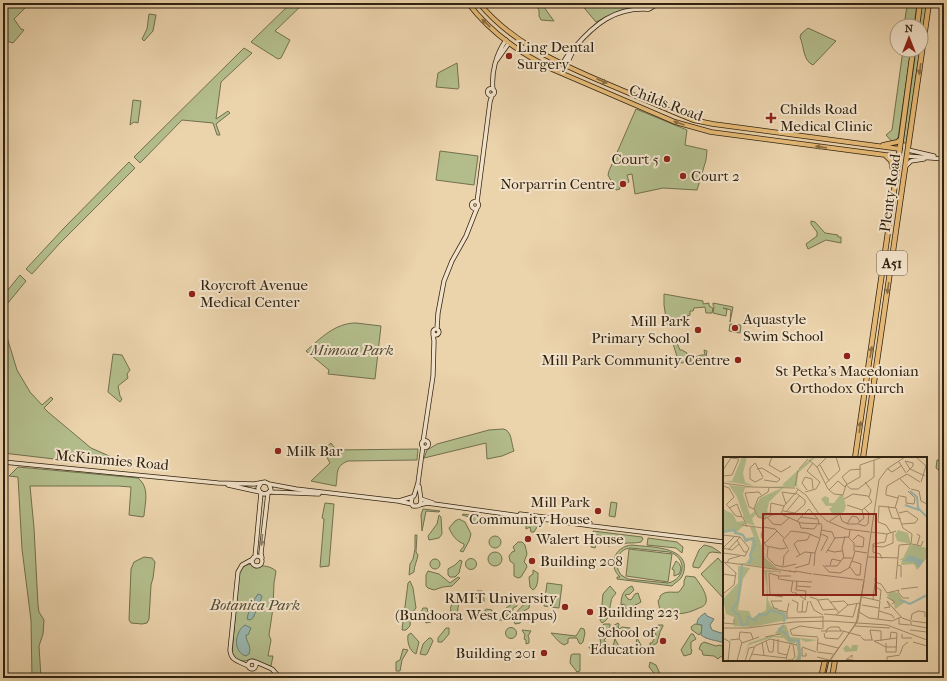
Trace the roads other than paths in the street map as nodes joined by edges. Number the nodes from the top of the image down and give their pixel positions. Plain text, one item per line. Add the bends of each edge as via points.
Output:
1 (468, 3) edge
2 (479, 3) edge
3 (659, 3) edge
4 (920, 3) edge
5 (929, 3) edge
6 (918, 18) edge
7 (512, 35) junction
8 (507, 41) junction
9 (912, 58) edge
10 (564, 65) junction
11 (560, 73) junction
12 (732, 126) junction
13 (756, 130) junction
14 (729, 135) junction
15 (738, 136) junction
16 (747, 137) junction
17 (901, 139) junction
18 (874, 145) junction
19 (900, 149) junction
20 (908, 150) junction
21 (872, 153) junction
22 (886, 155) junction
23 (899, 156) junction
24 (907, 156) junction
25 (929, 158) junction
26 (944, 159) edge
27 (906, 166) junction
28 (895, 184) junction
29 (476, 202) junction
30 (472, 208) junction
31 (477, 208) junction
32 (473, 219) junction
33 (855, 457) edge
34 (863, 457) edge
35 (3, 462) edge
36 (218, 483) junction
37 (261, 483) junction
38 (418, 483) junction
39 (270, 484) junction
40 (260, 493) junction
41 (269, 493) junction
42 (332, 494) junction
43 (413, 497) junction
44 (420, 498) junction
45 (398, 501) junction
46 (412, 504) junction
47 (419, 505) junction
48 (438, 505) junction
49 (258, 526) junction
50 (264, 526) junction
51 (723, 542) edge
52 (262, 558) junction
53 (254, 560) junction
54 (825, 661) edge
55 (835, 661) edge
56 (256, 662) junction
57 (249, 664) junction
58 (262, 665) junction
59 (256, 667) junction
60 (280, 678) edge
61 (821, 678) edge
62 (832, 678) edge

8 -> 1 main road, Childs Road via 484,22
2 - 7 main road, Childs Road
3 - 10 street via 622,12 605,20 587,33 568,55
4 - 6 highway
5 -> 20 highway, Plenty Road / A51
7 - 8 main road
7 - 10 main road, Childs Road
8 - 11 main road, Childs Road via 536,61
8 - 29 street via 498,53 491,89 487,92 491,95
9 - 17 highway, Plenty Road / A51
10 - 11 main road
10 -> 12 main road, Childs Road via 676,114 694,120
14 -> 11 main road, Childs Road via 675,122
12 - 13 main road, Childs Road
12 - 14 main road
12 - 15 main road
13 - 16 main road
13 - 18 main road, Childs Road
14 - 15 main road, Childs Road
15 - 16 main road, Childs Road
21 -> 16 main road, Childs Road
17 - 18 main road via 894,143
17 - 19 highway, Plenty Road / A51
18 - 19 main road, Childs Road
18 - 21 main road via 875,150
19 - 20 highway, Childs Road
19 - 23 highway, Plenty Road / A51
20 - 24 highway, Plenty Road / A51
20 - 26 street
21 - 22 main road, Childs Road
22 - 23 main road, Childs Road
22 - 28 main road via 891,161
23 - 24 highway, Childs Road
23 - 28 highway, Plenty Road / A51
24 - 25 street
24 - 27 highway, Plenty Road / A51
25 - 26 street
25 - 27 street via 911,161
27 -> 34 highway, Plenty Road / A51
33 -> 28 highway, Plenty Road / A51
29 - 30 street via 471,204
29 - 31 street
30 - 31 street
30 - 32 street
31 - 32 street
32 - 38 street via 446,275 440,295 436,329 432,331 435,334 433,376
35 - 36 street, McKimmies Road
36 - 37 street, McKimmies Road
36 - 40 street, McKimmies Road
37 - 39 street
37 - 40 street
38 - 43 street
38 - 44 street
39 - 41 street
39 - 42 street
40 - 41 street
40 - 49 street
41 - 42 street
41 - 50 street
42 - 45 street
43 - 44 street
43 - 45 street
43 - 46 street
44 - 47 street
44 - 48 street
45 - 46 street
46 - 47 street
47 - 48 street
48 - 51 street via 539,516
49 - 50 street
49 - 53 street
50 -> 52 street
52 - 53 street via 258,556
52 - 53 street via 262,562 257,566
53 - 57 street via 240,567 238,572 230,650 234,660
54 - 61 highway
55 - 62 highway
56 - 57 street via 253,660
56 - 58 street
56 - 59 street
57 - 59 street via 251,669
58 - 59 street
58 - 60 street via 272,669

